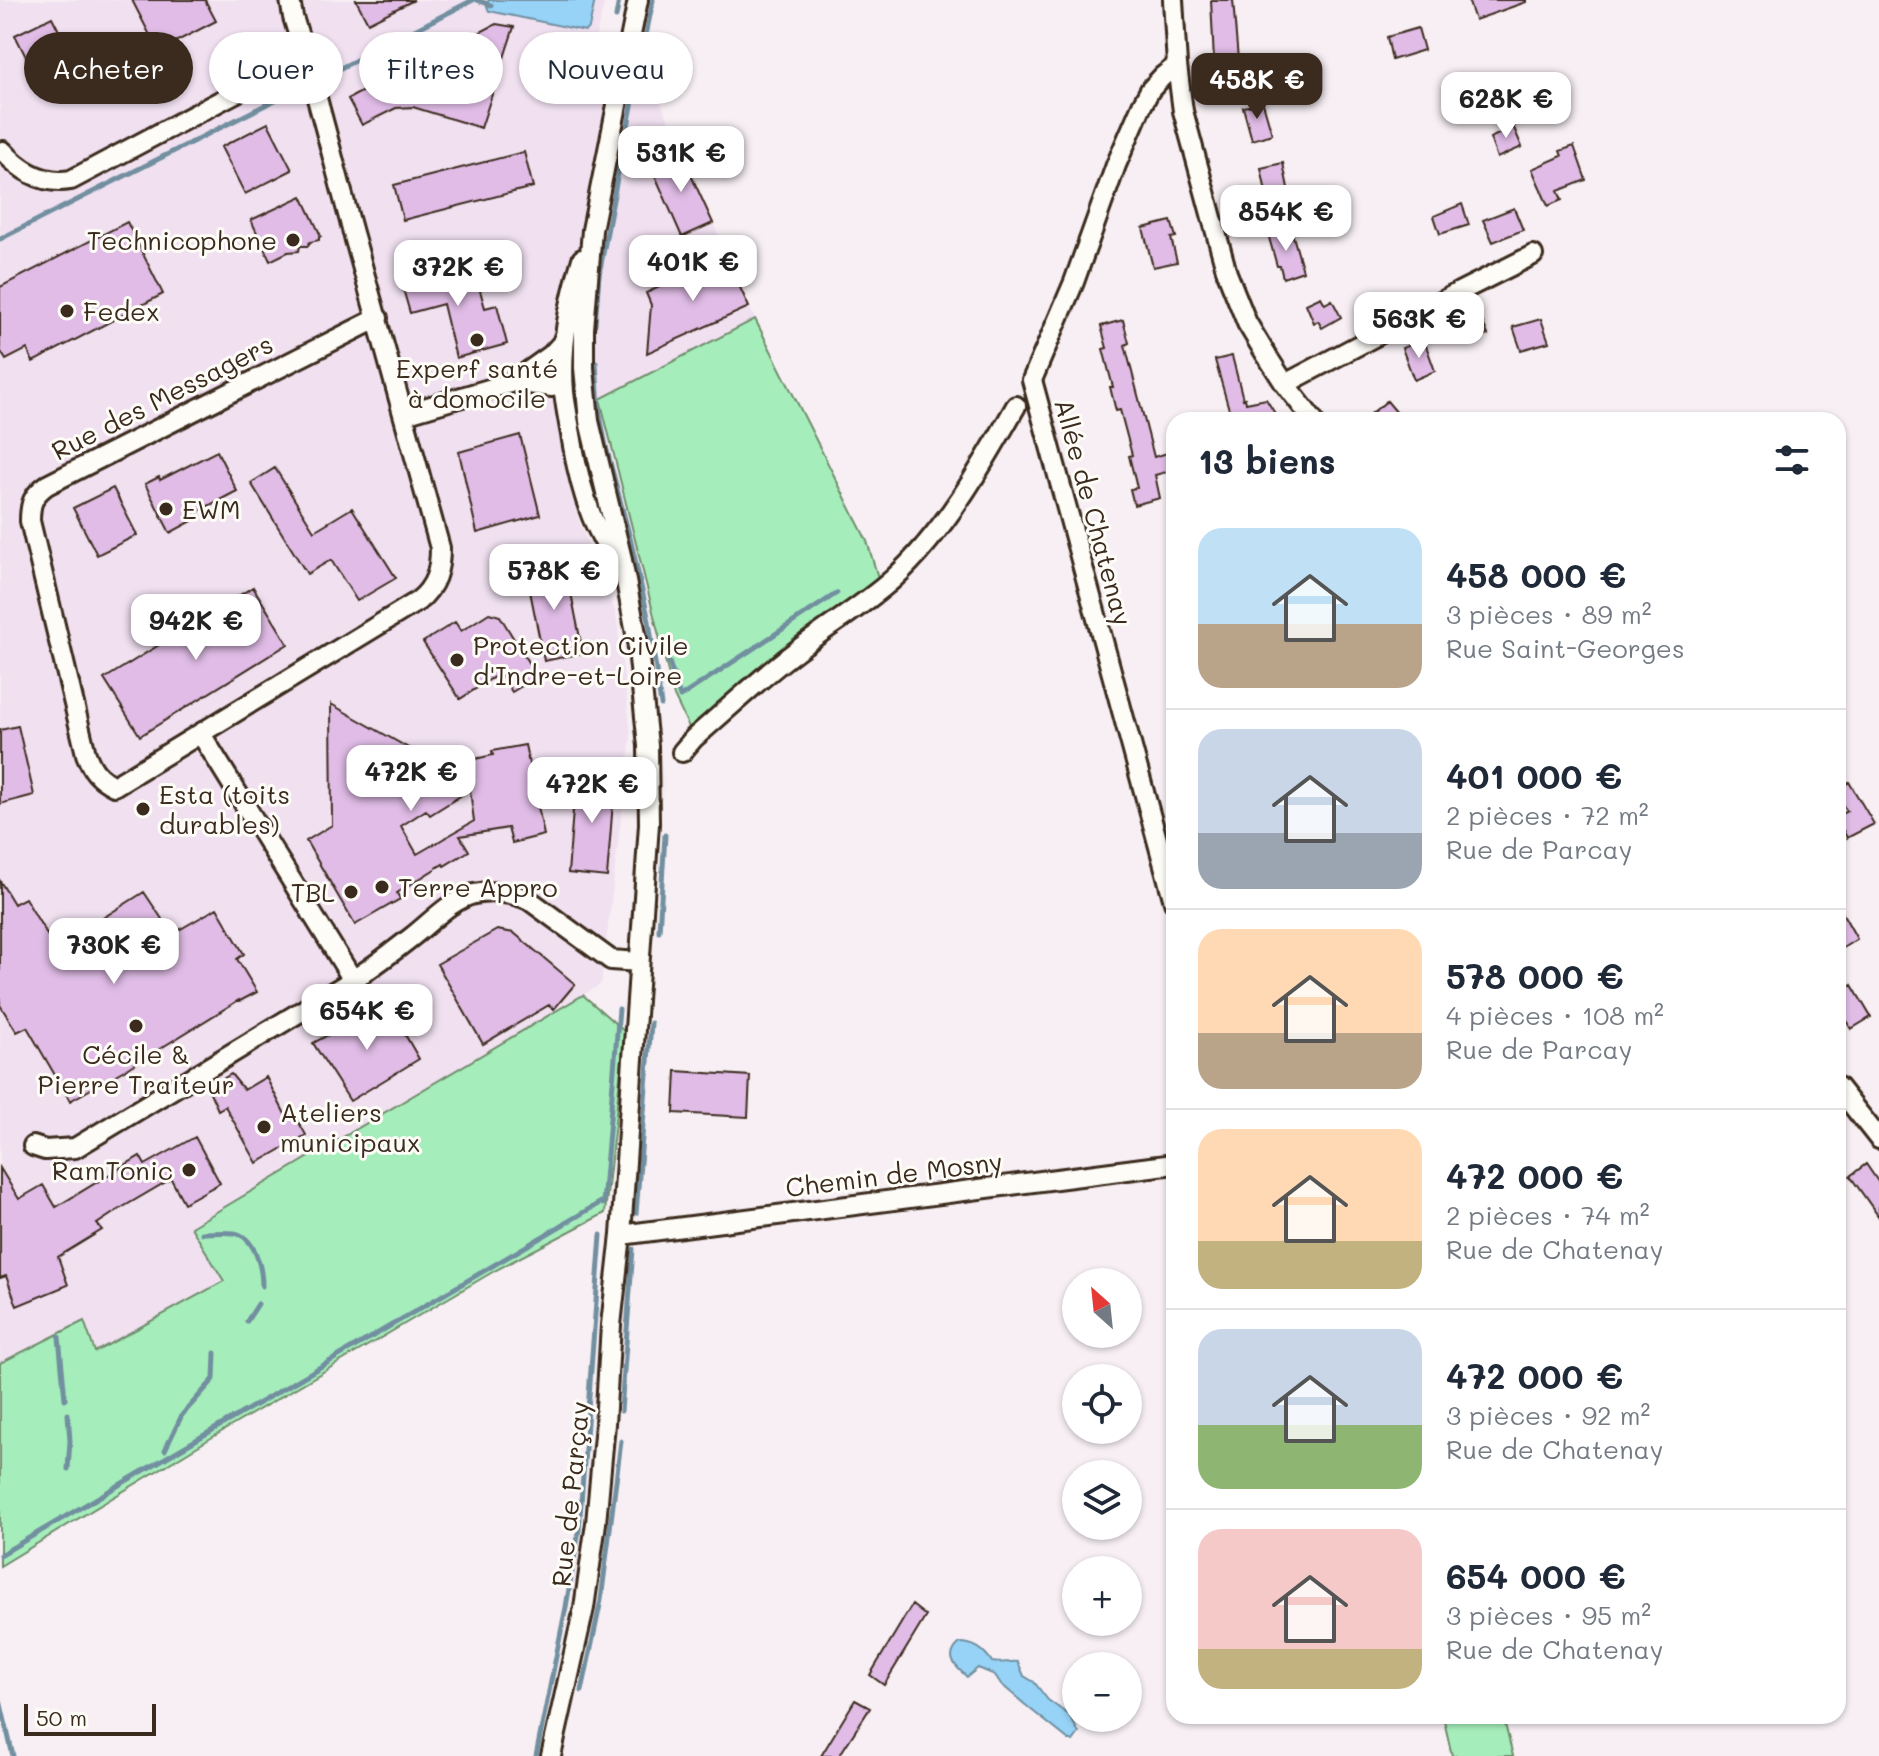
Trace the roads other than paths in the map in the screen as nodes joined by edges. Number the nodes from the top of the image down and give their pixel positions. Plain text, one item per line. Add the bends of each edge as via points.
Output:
1 (290, 0) edge
2 (638, 0) edge
3 (1173, 0) edge
4 (298, 32) edge
5 (1177, 65) junction
6 (214, 104) edge
7 (318, 104) edge
8 (3, 151) dead end
9 (592, 230) junction
10 (1533, 255) dead end
11 (378, 318) junction
12 (565, 333) junction
13 (584, 351) junction
14 (538, 366) junction
15 (564, 380) junction
16 (1032, 380) junction
17 (513, 382) junction
18 (1285, 384) junction
19 (1307, 412) edge
20 (404, 414) junction
21 (605, 489) junction
22 (628, 594) junction
23 (201, 734) junction
24 (682, 752) dead end
25 (1166, 873) edge
26 (639, 962) junction
27 (353, 980) junction
28 (1846, 1097) edge
29 (1879, 1139) edge
30 (33, 1146) dead end
31 (1166, 1165) edge
32 (621, 1235) junction
33 (551, 1756) edge

1 - 4 street
2 - 9 street
3 - 5 street
5 - 16 street, Allée de Chatenay via 1142,105
5 - 18 street via 1186,127 1227,273 1247,323
6 - 8 street via 71,180 39,177 18,167
7 - 11 street
9 - 12 street
9 - 13 street
10 - 18 street
11 - 20 street
11 - 23 street, Rue des Messagers via 47,485 30,505 91,768 114,786
12 - 14 street
12 - 15 street
13 - 15 street
13 - 21 street via 589,421
14 - 15 street via 548,364
14 - 17 street
15 - 17 street
15 - 21 street via 579,385 586,440
15 - 22 street via 585,496
16 - 24 street via 973,479 895,577 795,652
16 - 25 street, Allée de Chatenay
17 - 20 street
18 - 19 street
20 - 23 street via 440,548 434,584 418,601
21 - 22 street
22 - 26 street, Rue de Parçay via 649,759
23 - 27 street
26 - 27 street via 611,960 529,900 493,892 473,894 449,908
26 - 32 street, Rue de Parçay
27 - 30 street via 75,1148
28 - 29 street
31 - 32 street, Chemin de Mosny
32 - 33 street, Rue de Parçay via 591,1566

